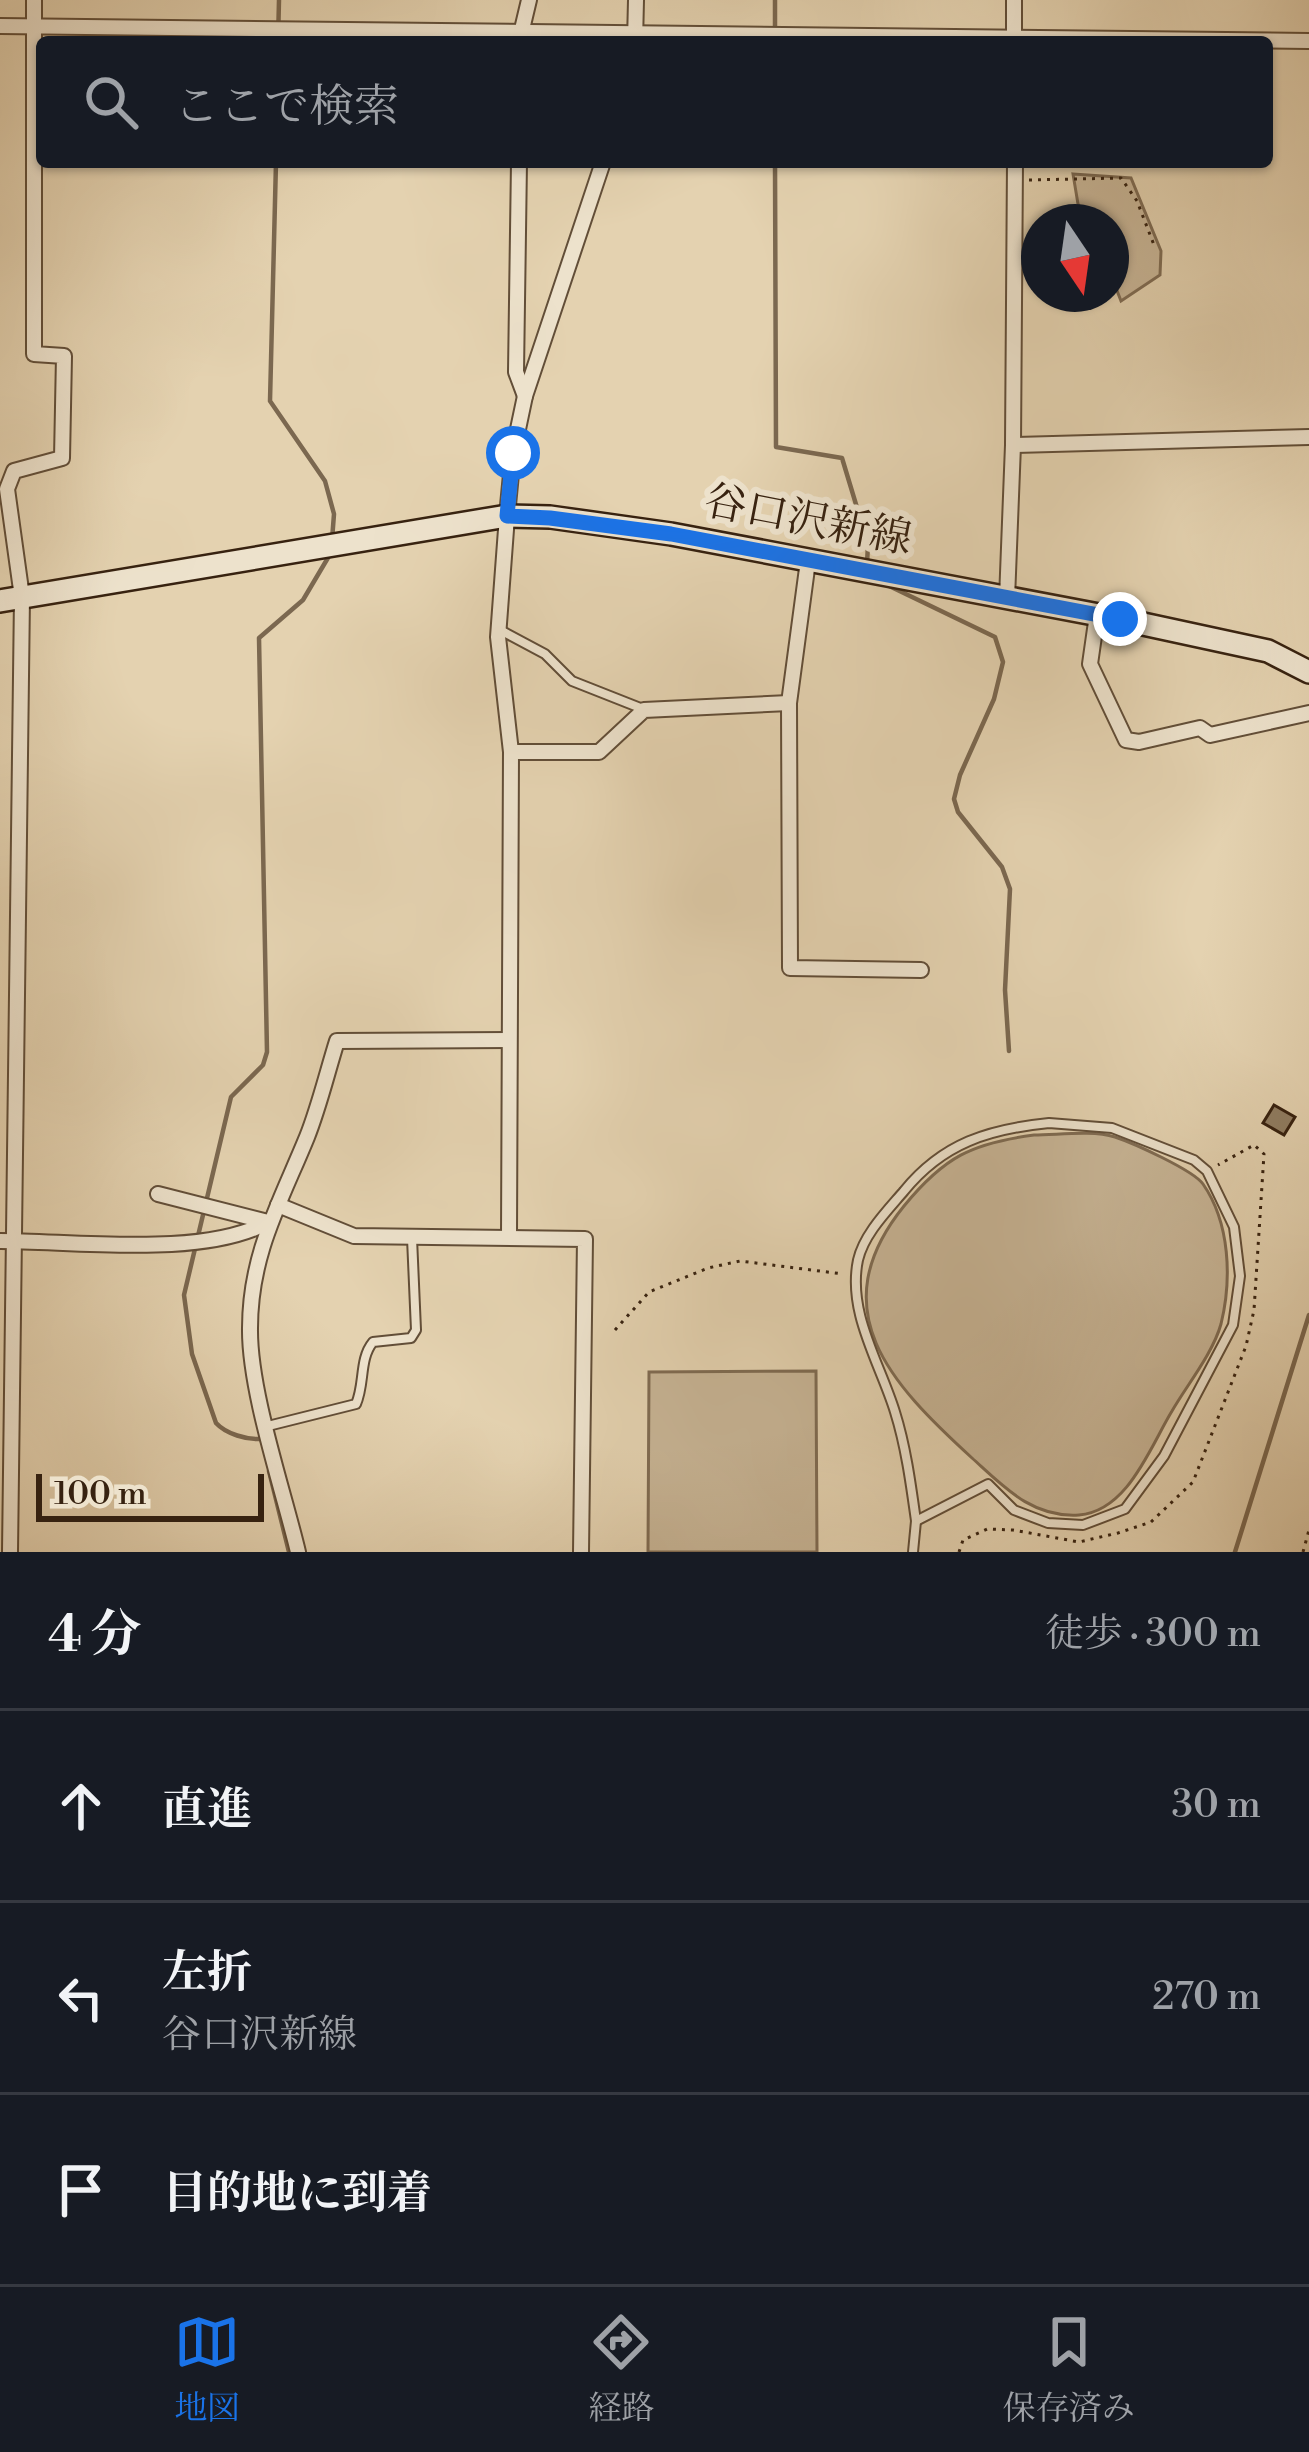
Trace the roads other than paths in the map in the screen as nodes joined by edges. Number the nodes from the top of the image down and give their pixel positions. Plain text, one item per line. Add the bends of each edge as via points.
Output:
1 (34, 0) edge
2 (529, 0) edge
3 (636, 0) edge
4 (1014, 0) edge
5 (0, 26) edge
6 (34, 26) junction
7 (519, 36) edge
8 (635, 36) edge
9 (1014, 36) edge
10 (1273, 41) edge
11 (1309, 41) edge
12 (520, 168) edge
13 (601, 168) edge
14 (1015, 168) edge
15 (525, 396) junction
16 (1309, 437) edge
17 (1013, 445) junction
18 (507, 516) junction
19 (808, 561) junction
20 (1006, 598) junction
21 (11, 599) edge
22 (1097, 615) junction
23 (498, 629) junction
24 (1309, 672) edge
25 (789, 703) junction
26 (644, 710) junction
27 (1309, 713) edge
28 (511, 752) junction
29 (921, 970) dead end
30 (509, 1040) junction
31 (158, 1193) dead end
32 (278, 1205) junction
33 (268, 1222) junction
34 (509, 1236) junction
35 (412, 1238) junction
36 (7, 1241) edge
37 (268, 1426) junction
38 (916, 1521) junction
39 (10, 1552) edge
40 (298, 1552) edge
41 (581, 1552) edge
42 (913, 1552) edge

1 - 6 street
2 - 7 street
3 - 8 street
4 - 9 street
5 - 6 street
6 - 7 street
6 - 21 street via 34,354 64,356 62,458 14,470 7,489
10 - 11 street
12 - 15 street via 516,372
13 - 15 street
14 - 17 street
15 - 18 street
16 - 17 street
17 - 20 street
18 - 19 main road, 谷口沢新線 via 671,534
18 - 21 main road, 谷口沢新線
18 - 23 street
19 - 20 main road, 谷口沢新線
19 - 25 street
20 - 22 main road, 谷口沢新線
21 - 36 street
22 - 24 main road, 谷口沢新線 via 1268,650
22 - 27 street via 1090,664 1126,740 1200,728 1210,735
23 - 26 lane via 545,654 572,681
23 - 28 street
25 - 26 street
25 - 29 street via 790,968
26 - 28 street via 599,752
28 - 30 street
30 - 32 street via 337,1041
30 - 34 street
31 - 33 street
32 - 33 street
32 - 35 street via 353,1236
33 - 36 street via 208,1243
33 - 37 street via 250,1330
34 - 35 street
34 - 41 street via 585,1239
35 - 37 lane via 411,1338 373,1342 365,1351 356,1404
36 - 39 street
37 - 40 street
38 - 38 lane via 897,1417 856,1293 872,1230 921,1171 956,1144 998,1128 1112,1128 1194,1160 1234,1227 1240,1276 1233,1325 1142,1490 1125,1509 1083,1525 1014,1510 988,1484
38 - 42 lane

